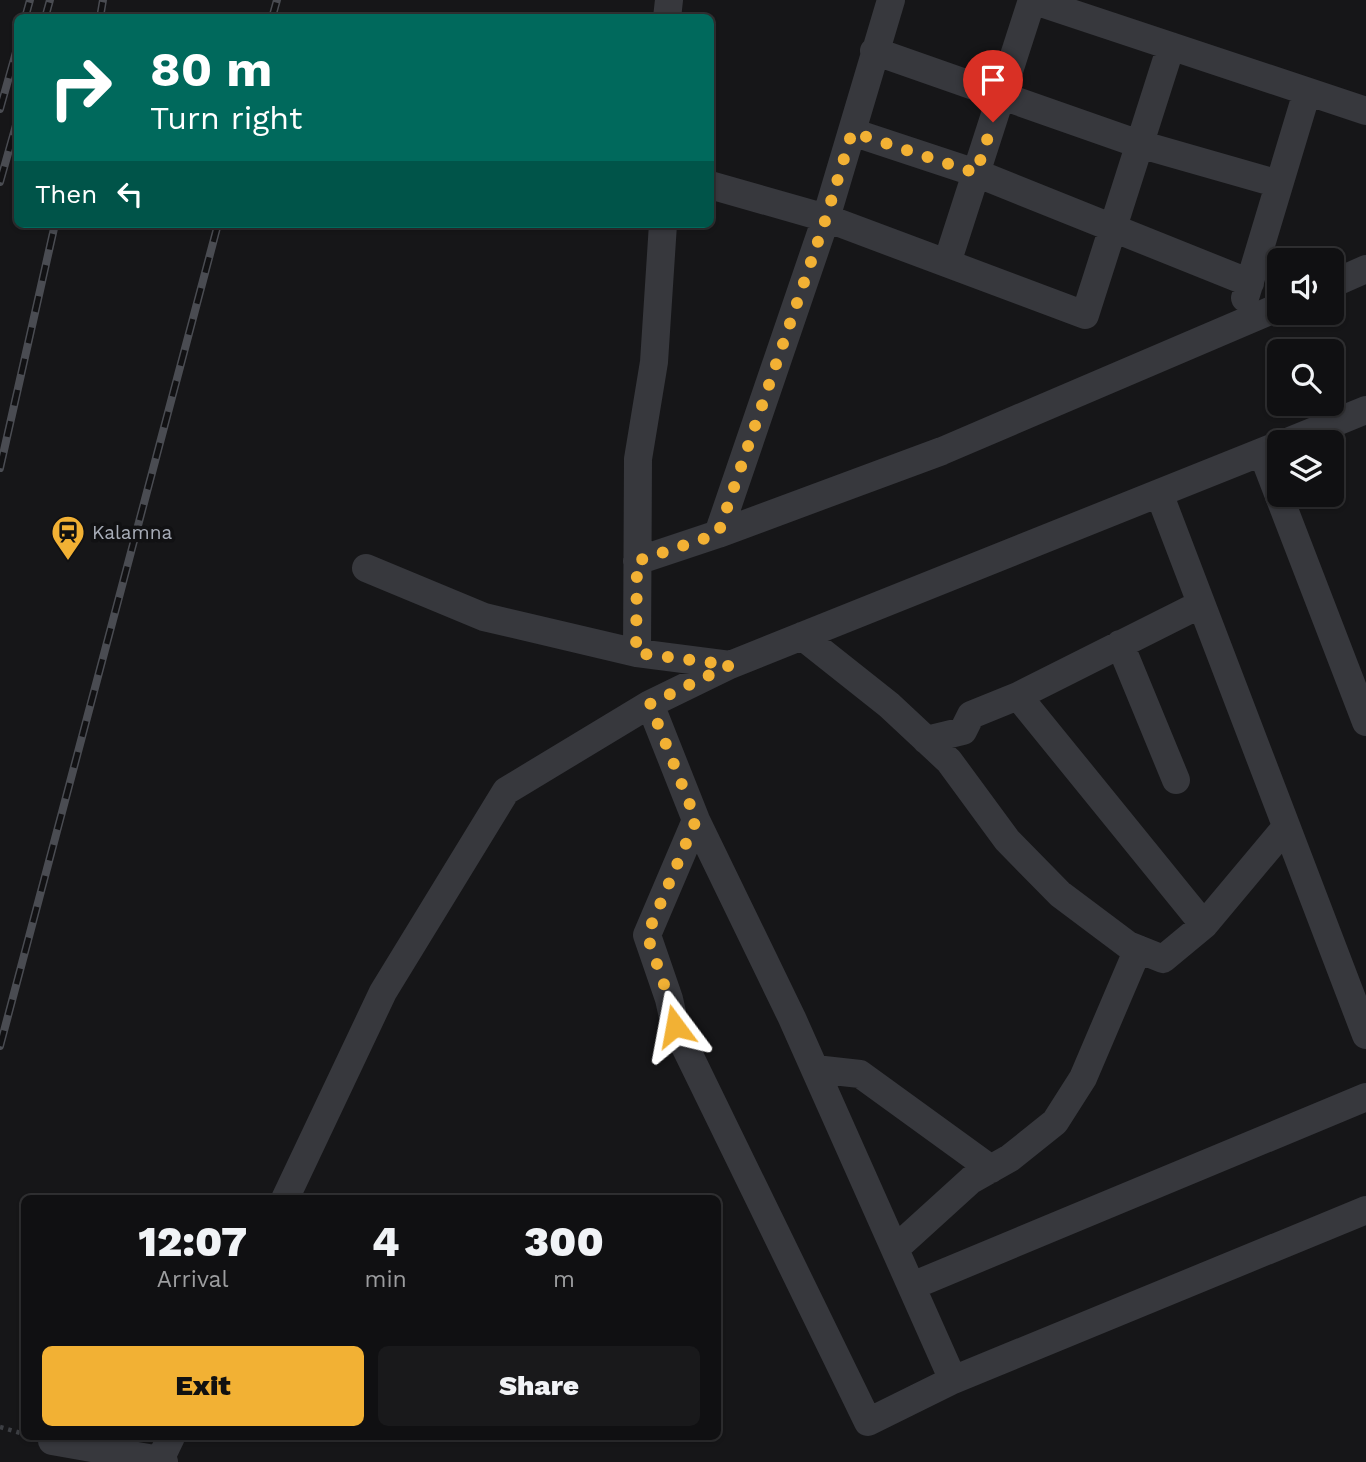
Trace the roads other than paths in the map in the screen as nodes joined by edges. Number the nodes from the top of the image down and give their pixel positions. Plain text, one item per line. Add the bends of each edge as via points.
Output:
1 (891, 0) edge
2 (1171, 46) junction
3 (874, 51) junction
4 (1307, 92) junction
5 (1001, 96) junction
6 (1366, 111) edge
7 (852, 132) junction
8 (1139, 144) junction
9 (976, 173) junction
10 (1279, 184) junction
11 (714, 186) edge
12 (826, 218) junction
13 (1113, 227) junction
14 (663, 228) edge
15 (947, 263) junction
16 (1366, 269) edge
17 (1344, 279) edge
18 (1250, 283) junction
19 (1267, 312) edge
20 (1238, 324) junction
21 (1366, 410) edge
22 (1317, 430) edge
23 (1267, 450) edge
24 (1159, 493) junction
25 (1295, 507) edge
26 (718, 534) junction
27 (637, 561) junction
28 (366, 568) dead end
29 (1201, 604) junction
30 (802, 636) junction
31 (1120, 645) junction
32 (636, 653) junction
33 (730, 665) junction
34 (1018, 696) junction
35 (650, 704) junction
36 (1366, 722) edge
37 (926, 740) junction
38 (1176, 780) dead end
39 (696, 820) junction
40 (1286, 827) junction
41 (1204, 925) junction
42 (1138, 949) junction
43 (1366, 1035) edge
44 (815, 1069) junction
45 (1366, 1097) edge
46 (991, 1169) junction
47 (287, 1195) edge
48 (1366, 1210) edge
49 (895, 1249) junction
50 (912, 1286) junction
51 (953, 1380) junction
52 (52, 1441) dead end
53 (165, 1453) edge

1 - 3 street
2 - 4 street
2 - 5 street via 1032,0
2 - 8 street
3 - 5 street
3 - 7 street
4 - 6 street
4 - 10 street
5 - 8 street
5 - 9 street
7 - 9 street
7 - 12 street
8 - 10 street
8 - 13 street
9 - 13 street
9 - 15 street
10 - 18 street
11 - 12 street
12 - 15 street
12 - 26 street
13 - 15 street via 1085,315
13 - 18 street
14 - 27 street via 654,362 638,459
16 - 17 street
18 - 20 street
19 - 20 street
20 - 26 street via 943,451
21 - 22 street
23 - 24 street
24 - 29 street
24 - 30 street
25 - 36 street
26 - 27 street
27 - 32 street
28 - 32 street via 484,617
29 - 31 street
29 - 40 street
30 - 33 street
30 - 37 street
31 - 34 street
31 - 38 street
32 - 33 street
33 - 35 street
34 - 37 street via 971,715 963,731
34 - 41 street
35 - 39 street
35 - 47 street via 506,791 383,992
37 - 42 street via 949,761 1007,840 1060,894
39 - 44 street
39 - 51 street via 647,935 675,1026 868,1422
40 - 41 street
40 - 43 street
41 - 42 street via 1163,959
42 - 46 street via 1083,1078 1055,1122
44 - 46 street via 860,1074
44 - 49 street
45 - 50 street
46 - 49 street via 971,1180
48 - 51 street
49 - 50 street
50 - 51 street
52 - 53 street

